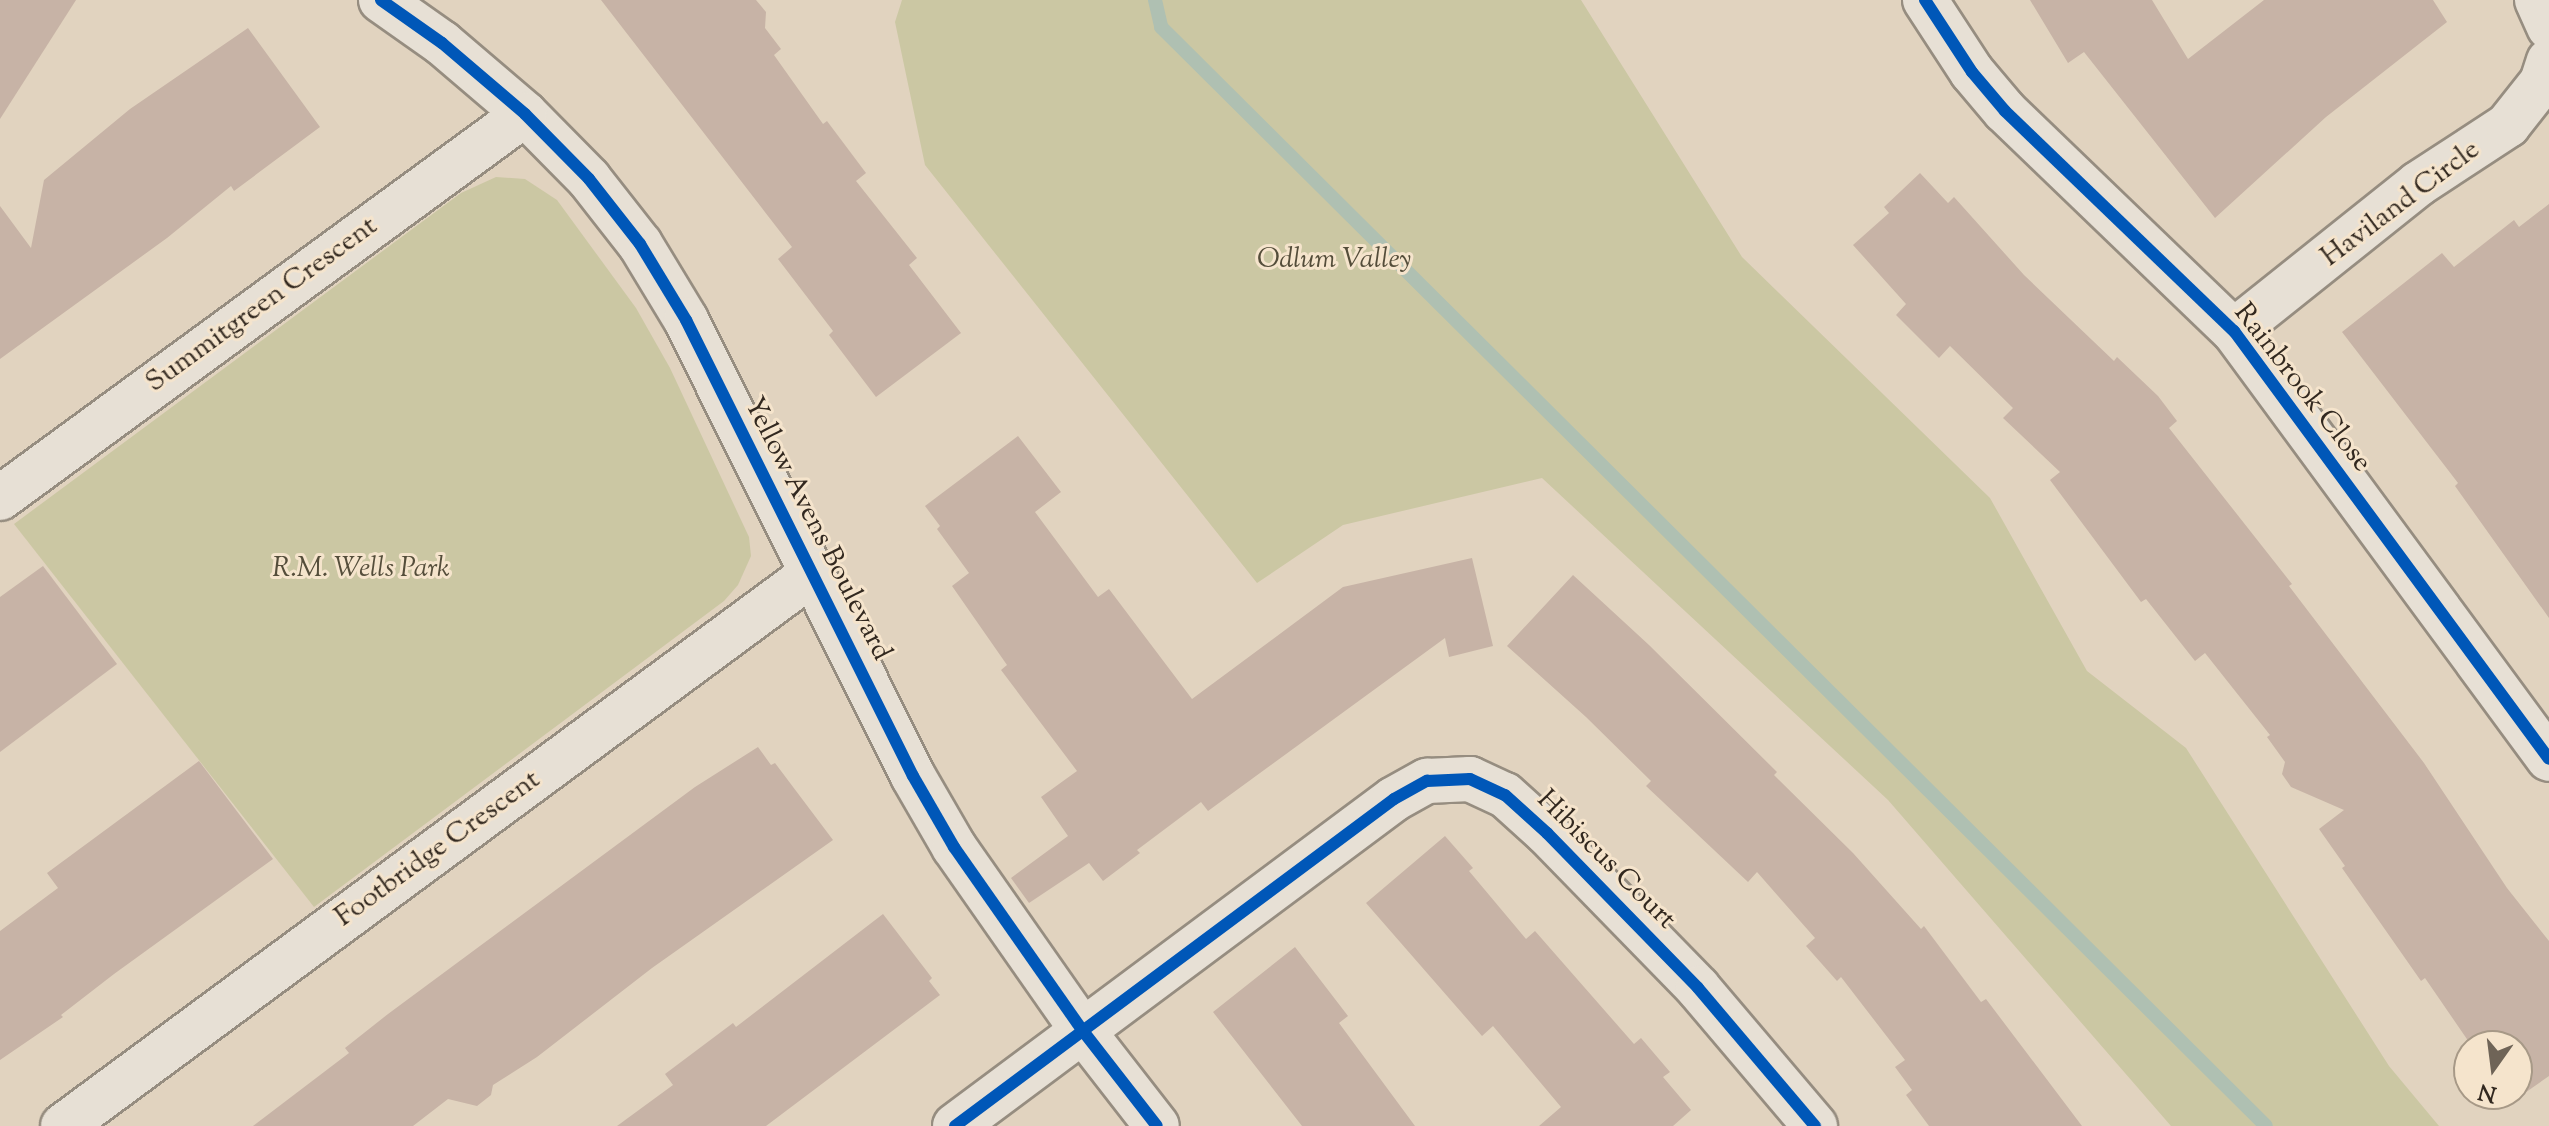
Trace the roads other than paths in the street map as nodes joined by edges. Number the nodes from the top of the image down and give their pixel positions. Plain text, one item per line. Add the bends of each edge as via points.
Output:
1 (381, 0) edge
2 (1925, 0) edge
3 (2537, 0) edge
4 (2549, 27) edge
5 (2549, 61) edge
6 (525, 114) junction
7 (2234, 331) junction
8 (0, 498) edge
9 (813, 573) junction
10 (2546, 747) edge
11 (1083, 1031) junction
12 (63, 1126) edge
13 (955, 1126) edge
14 (1157, 1126) edge
15 (1815, 1126) edge

1 - 6 street, Yellow Avens Boulevard via 442,43
2 - 7 street, Rainbrook Close via 2005,111
3 - 4 street
5 - 7 street, Haviland Circle via 2542,82 2508,125 2418,184
6 - 8 street, Summitgreen Crescent
6 - 9 street, Yellow Avens Boulevard via 589,179 664,283
7 - 10 street, Rainbrook Close
9 - 11 street, Yellow Avens Boulevard via 954,847
9 - 12 street, Footbridge Crescent
11 - 13 street
11 - 14 street, Yellow Avens Boulevard
11 - 15 street, Hibiscus Court via 1394,799 1427,781 1470,779 1505,795 1547,833 1698,988

